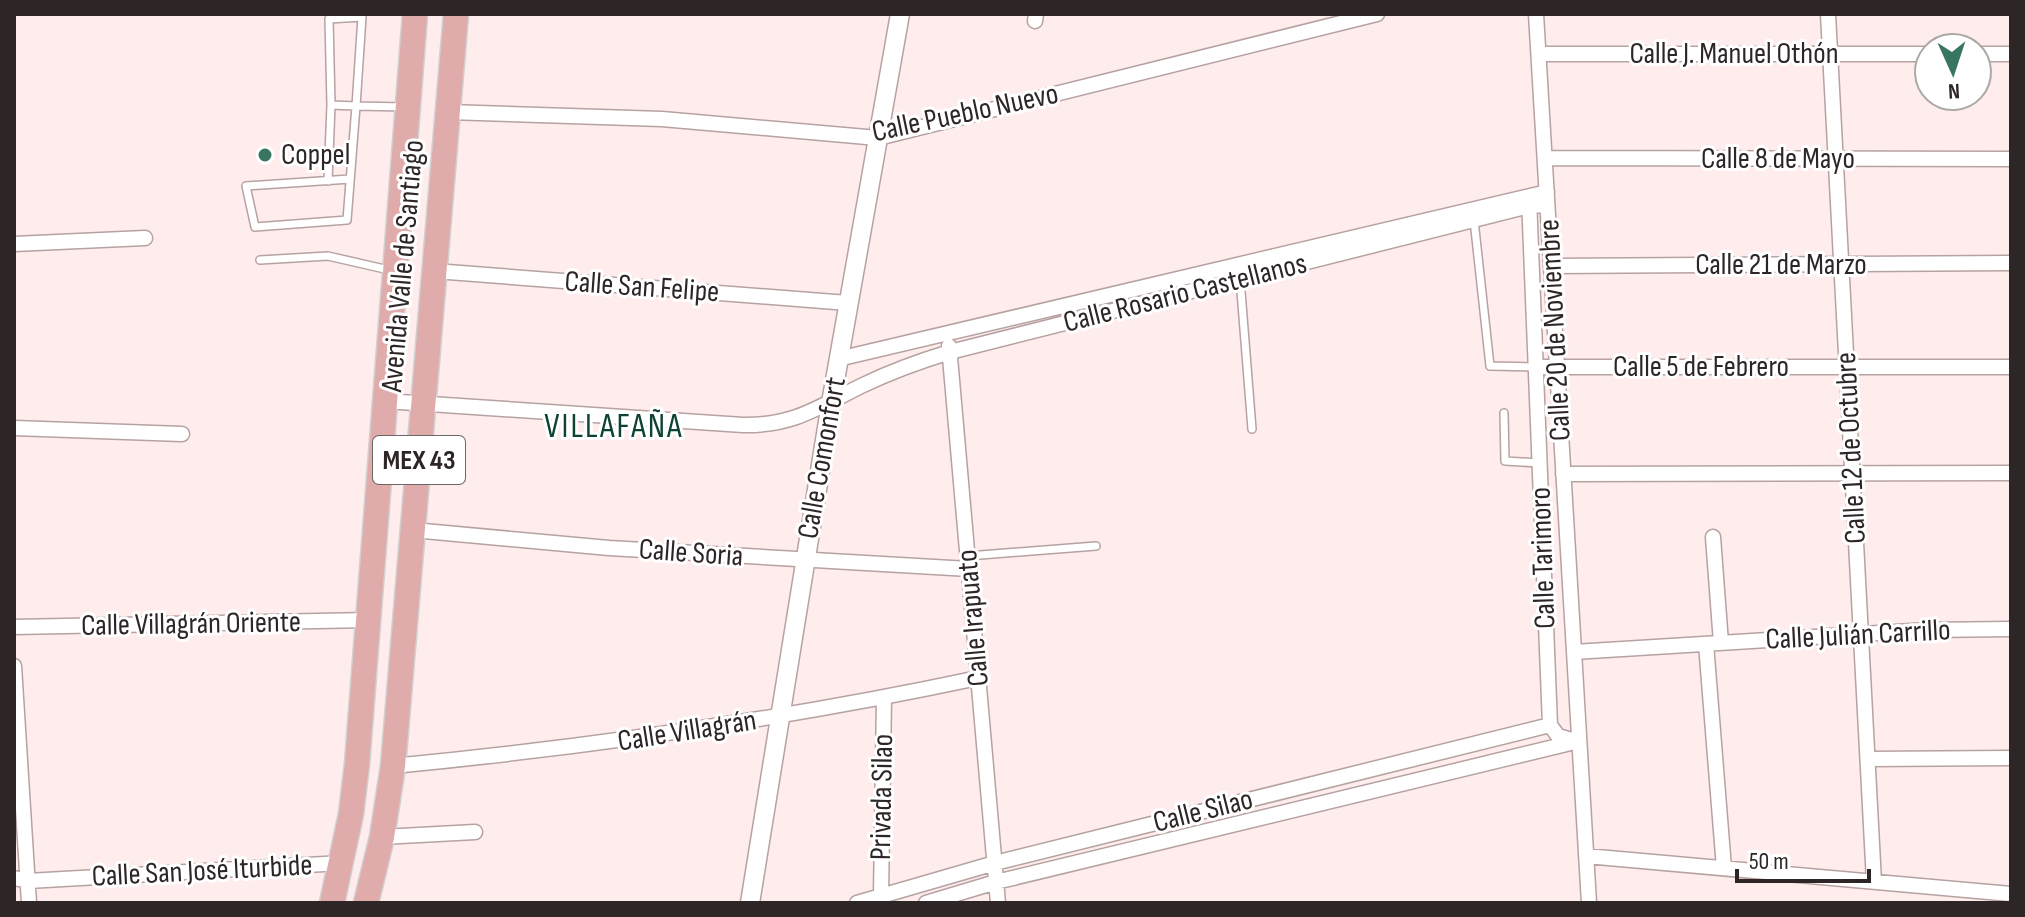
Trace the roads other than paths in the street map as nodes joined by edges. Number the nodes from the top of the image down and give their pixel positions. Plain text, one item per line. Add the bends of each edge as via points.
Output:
1 (415, 14) edge
2 (456, 14) edge
3 (900, 14) edge
4 (1377, 14) edge
5 (1536, 14) edge
6 (1828, 14) edge
7 (1539, 54) junction
8 (1830, 54) junction
9 (1913, 54) edge
10 (331, 105) junction
11 (356, 106) junction
12 (408, 108) junction
13 (448, 112) junction
14 (878, 138) junction
15 (1545, 158) junction
16 (1836, 159) junction
17 (2011, 159) edge
18 (350, 179) junction
19 (328, 181) junction
20 (1547, 198) junction
21 (1529, 200) junction
22 (1474, 220) junction
23 (145, 238) dead end
24 (14, 244) edge
25 (260, 260) dead end
26 (2011, 263) edge
27 (1841, 264) junction
28 (1551, 266) junction
29 (395, 271) junction
30 (435, 271) junction
31 (1240, 279) junction
32 (848, 303) junction
33 (948, 333) junction
34 (950, 352) junction
35 (838, 359) junction
36 (1535, 367) junction
37 (1558, 367) junction
38 (1847, 367) junction
39 (2011, 367) edge
40 (385, 401) junction
41 (831, 403) junction
42 (424, 404) junction
43 (1504, 413) dead end
44 (14, 428) edge
45 (1252, 429) dead end
46 (182, 434) dead end
47 (1539, 463) junction
48 (1852, 473) junction
49 (2011, 473) edge
50 (1563, 474) junction
51 (413, 530) junction
52 (1713, 537) dead end
53 (1096, 546) dead end
54 (804, 561) junction
55 (968, 563) junction
56 (369, 620) junction
57 (14, 627) edge
58 (2011, 629) edge
59 (1861, 634) junction
60 (1713, 644) junction
61 (1574, 652) junction
62 (14, 666) edge
63 (978, 678) junction
64 (884, 698) junction
65 (780, 717) junction
66 (1550, 725) junction
67 (1579, 741) junction
68 (2011, 758) edge
69 (1868, 759) junction
70 (393, 766) junction
71 (475, 832) dead end
72 (382, 837) junction
73 (1586, 856) junction
74 (342, 863) junction
75 (995, 863) junction
76 (1724, 868) junction
77 (18, 880) edge
78 (996, 882) junction
79 (1874, 882) junction
80 (881, 896) junction
81 (2004, 897) edge
82 (29, 903) edge
83 (332, 903) edge
84 (366, 903) edge
85 (750, 903) edge
86 (857, 903) edge
87 (926, 903) edge
88 (998, 903) edge
89 (1589, 903) edge

1 - 12 main road, Avenida Valle de Santiago / MEX 43
2 - 13 main road, Avenida Valle de Santiago / MEX 43
3 - 14 street, Calle Comonfort
4 - 14 street, Calle Pueblo Nuevo
5 - 7 street, Calle 20 de Noviembre
6 - 8 street, Calle 12 de Octubre
7 - 8 street, Calle J. Manuel Othón
7 - 15 street, Calle 20 de Noviembre
8 - 9 street, Calle J. Manuel Othón
8 - 16 street, Calle 12 de Octubre
10 - 11 lane
10 - 11 lane via 329,19 362,17
10 - 19 lane
11 - 12 lane
11 - 18 lane
12 - 29 main road, Avenida Valle de Santiago / MEX 43
13 - 14 street, Calle Pueblo Nuevo via 662,119
13 - 30 main road, Avenida Valle de Santiago / MEX 43
14 - 32 street, Calle Comonfort
15 - 16 street, Calle 8 de Mayo
15 - 20 street, Calle 20 de Noviembre
16 - 17 street, Calle 8 de Mayo
16 - 27 street, Calle 12 de Octubre
18 - 19 lane
18 - 19 lane via 347,220 255,227 246,186
20 - 21 street, Calle Rosario Castellanos
20 - 28 street, Calle 20 de Noviembre
21 - 22 street, Calle Rosario Castellanos
21 - 33 street, Calle Rosario Castellanos
21 - 36 street, Calle Tarimoro
22 - 31 street, Calle Rosario Castellanos
22 - 36 lane via 1490,366
23 - 24 street
25 - 29 lane via 328,256
26 - 27 street, Calle 21 de Marzo
27 - 28 street, Calle 21 de Marzo
27 - 38 street, Calle 12 de Octubre
28 - 37 street, Calle 20 de Noviembre
29 - 40 main road, Avenida Valle de Santiago / MEX 43
30 - 32 street, Calle San Felipe
30 - 42 main road, Avenida Valle de Santiago / MEX 43
31 - 34 street, Calle Rosario Castellanos
31 - 45 lane
32 - 35 street, Calle Comonfort
33 - 34 street, Calle Irapuato
33 - 35 street, Calle Rosario Castellanos
34 - 41 street, Calle Rosario Castellanos via 889,373
34 - 55 street, Calle Irapuato
35 - 41 street, Calle Comonfort
36 - 37 street, Calle 5 de Febrero
36 - 47 street, Calle Tarimoro
37 - 38 street, Calle 5 de Febrero
37 - 50 street, Calle 20 de Noviembre
38 - 39 street, Calle 5 de Febrero
38 - 48 street, Calle 12 de Octubre
40 - 42 street, Calle Rosario Castellanos
40 - 56 main road, Avenida Valle de Santiago / MEX 43
41 - 42 street, Calle Rosario Castellanos via 798,419 762,425
41 - 54 street, Calle Comonfort
42 - 51 main road, Avenida Valle de Santiago / MEX 43
43 - 47 lane via 1505,461
44 - 46 street
47 - 66 street, Calle Tarimoro
48 - 49 street
48 - 50 street
48 - 59 street, Calle 12 de Octubre
50 - 61 street, Calle 20 de Noviembre
51 - 54 street, Calle Soria
51 - 70 main road, Avenida Valle de Santiago / MEX 43
52 - 60 street
53 - 55 lane
54 - 55 street, Calle Soria
54 - 65 street, Calle Comonfort
55 - 63 street, Calle Irapuato
56 - 57 street, Calle Villagrán Oriente
56 - 74 main road, Avenida Valle de Santiago / MEX 43
58 - 59 street, Calle Julián Carrillo
59 - 60 street, Calle Julián Carrillo
59 - 69 street, Calle 12 de Octubre
60 - 61 street, Calle Julián Carrillo
60 - 76 street
61 - 67 street, Calle 20 de Noviembre
62 - 77 street
63 - 64 street, Calle Villagrán
63 - 75 street, Calle Irapuato
64 - 65 street, Calle Villagrán
64 - 80 street, Privada Silao
65 - 70 street, Calle Villagrán via 609,743
65 - 85 street, Calle Comonfort
66 - 67 street via 1565,740
66 - 75 street, Calle Silao
67 - 73 street
67 - 78 street, Calle Silao
68 - 69 street
69 - 79 street, Calle 12 de Octubre
70 - 72 main road, Avenida Valle de Santiago / MEX 43
71 - 72 street
72 - 84 main road, Avenida Valle de Santiago / MEX 43
73 - 76 street
73 - 89 street
74 - 77 street, Calle San José Iturbide
74 - 83 main road, Avenida Valle de Santiago / MEX 43
75 - 78 street, Calle Irapuato
75 - 80 street, Calle Silao
76 - 79 street
77 - 82 street
78 - 87 street, Calle Silao
78 - 88 street, Calle Irapuato
79 - 81 street
80 - 86 street, Calle Silao

